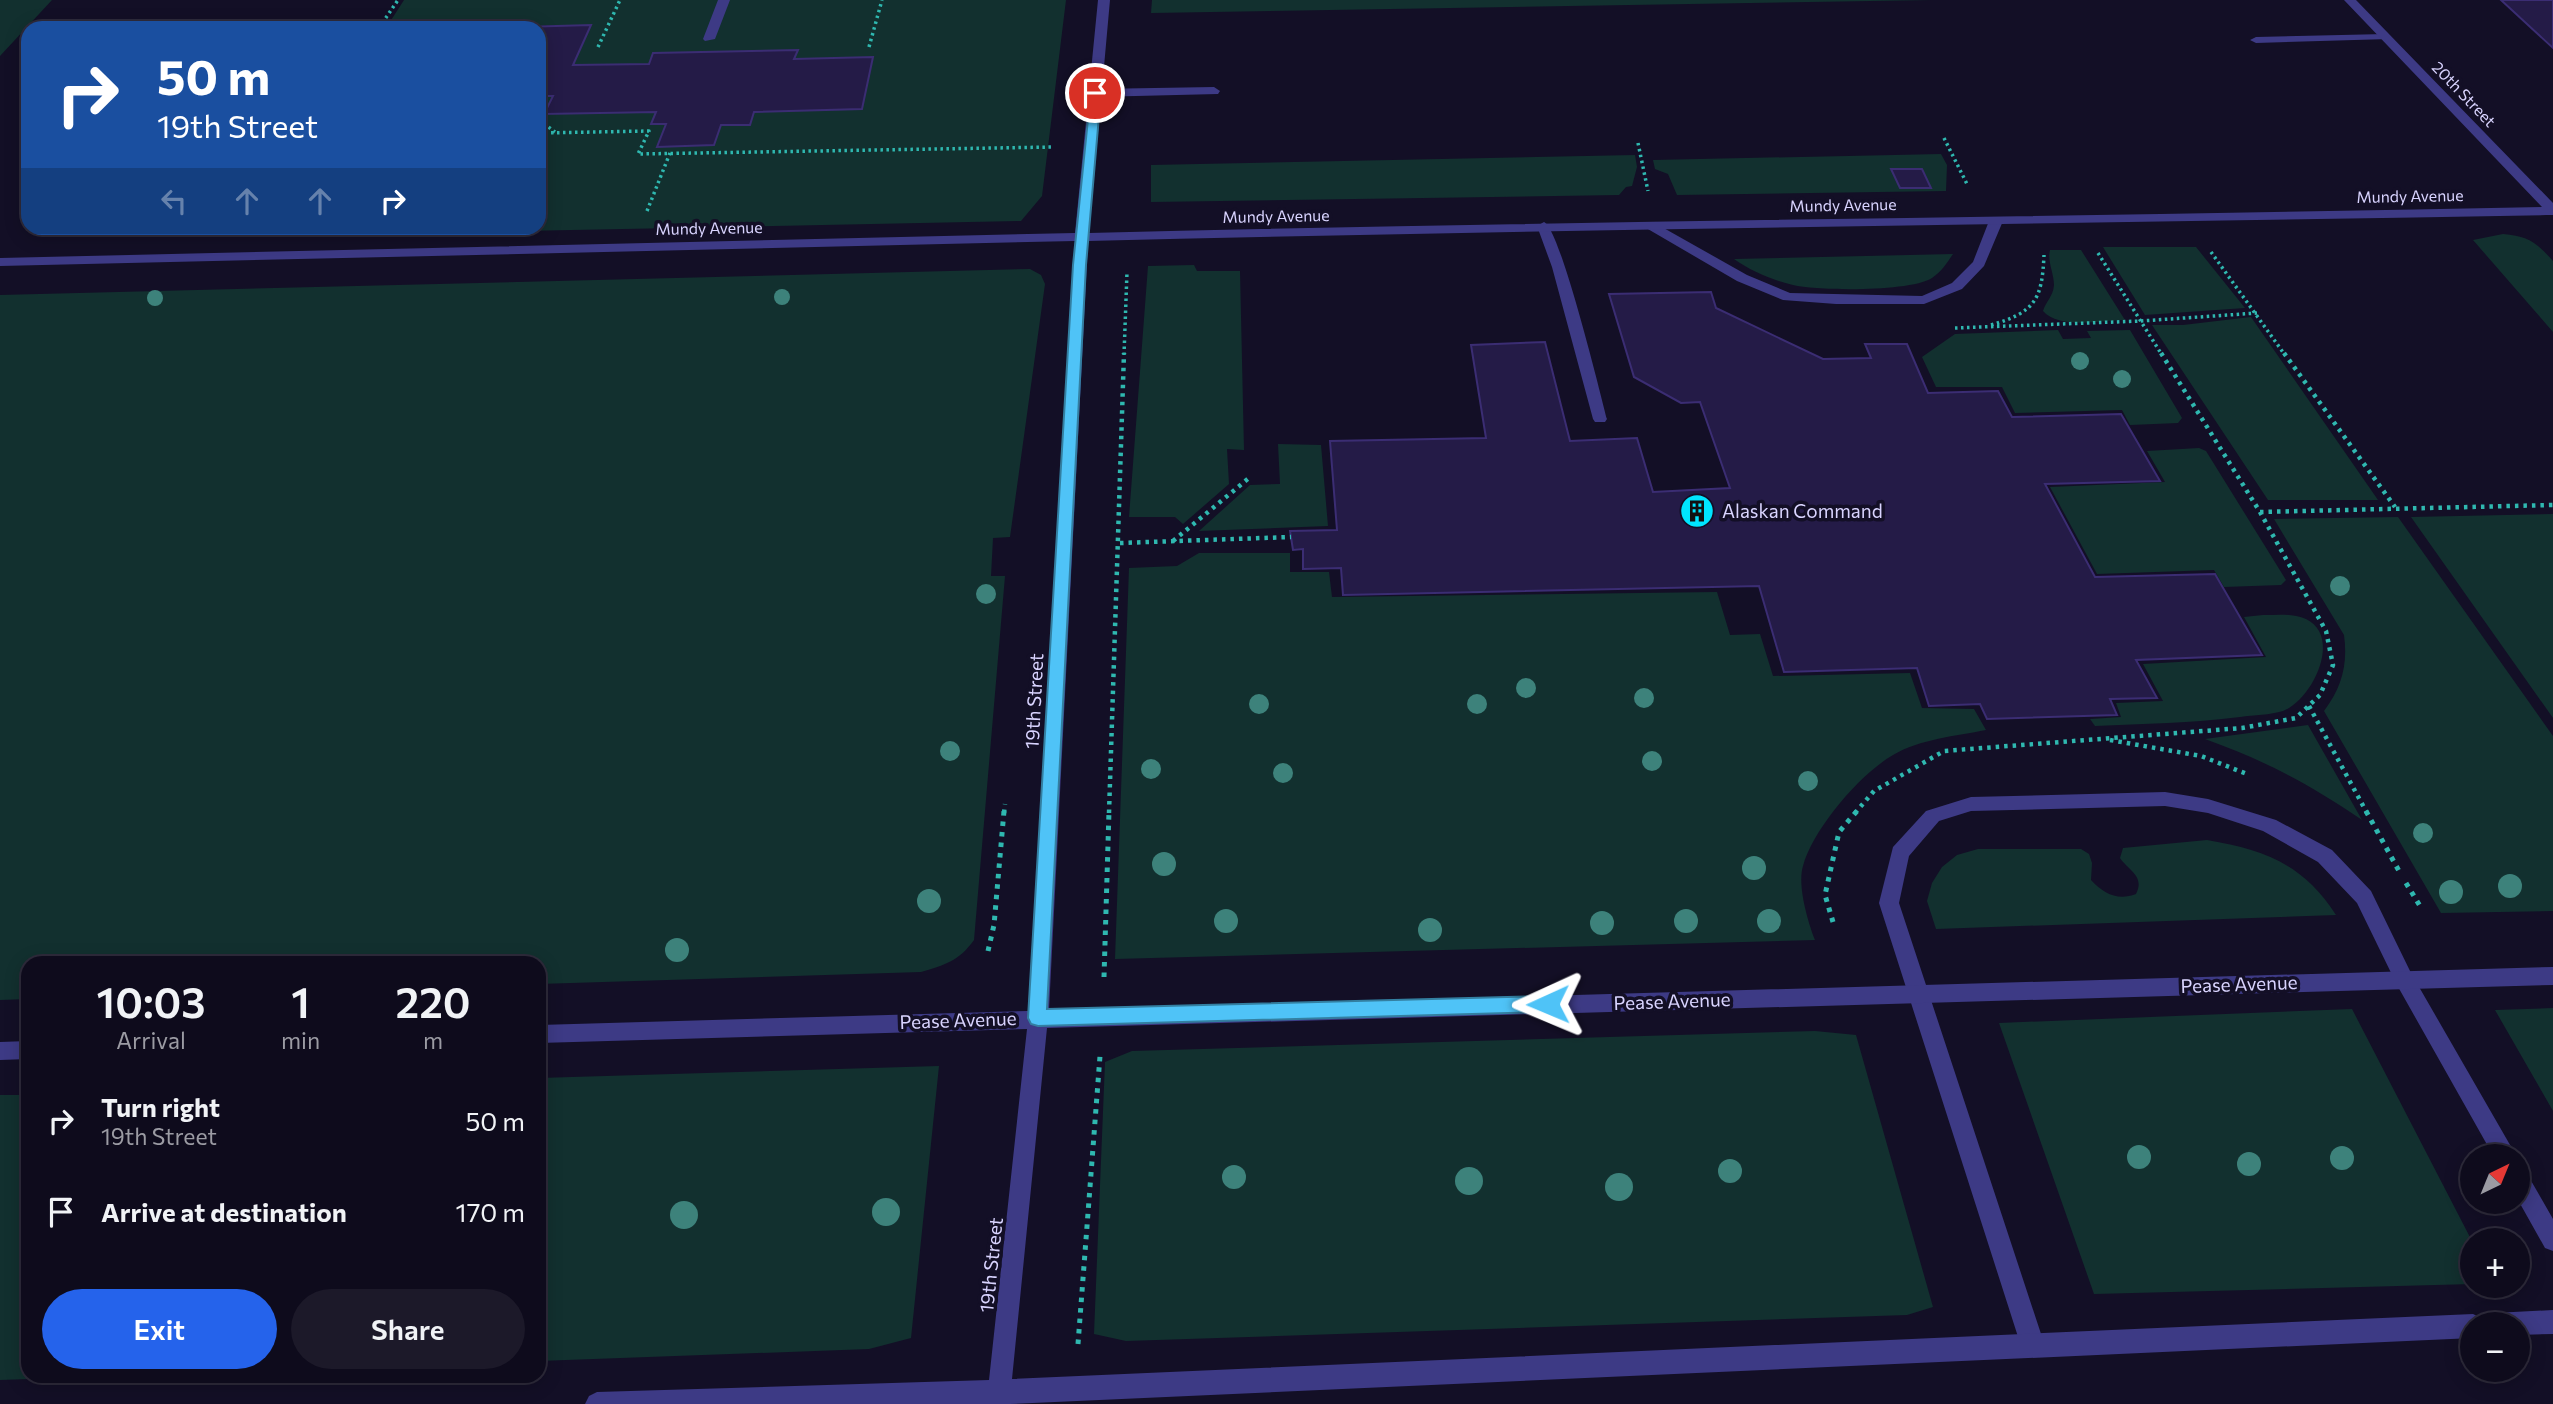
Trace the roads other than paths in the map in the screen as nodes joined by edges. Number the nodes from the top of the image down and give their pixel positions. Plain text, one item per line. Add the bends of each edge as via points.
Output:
1 (724, 0) edge
2 (1104, 0) edge
3 (2350, 0) edge
4 (2385, 37) junction
5 (709, 39) dead end
6 (2256, 40) dead end
7 (1214, 91) dead end
8 (1095, 93) junction
9 (2553, 211) edge
10 (1996, 221) junction
11 (1648, 225) junction
12 (1544, 226) junction
13 (1082, 237) junction
14 (0, 262) edge
15 (1600, 419) dead end
16 (2553, 976) edge
17 (2404, 979) junction
18 (1918, 994) junction
19 (1038, 1018) junction
20 (546, 1034) edge
21 (21, 1050) edge
22 (0, 1051) edge
23 (2498, 1144) edge
24 (2530, 1200) edge
25 (2553, 1240) edge
26 (2553, 1322) edge
27 (2530, 1323) edge
28 (2460, 1327) edge
29 (2032, 1343) junction
30 (999, 1398) edge
31 (597, 1404) edge

1 - 5 street
2 - 8 street, 19th Street
3 - 4 street, 20th Street
4 - 6 street
4 - 9 street, 20th Street
7 - 8 street
8 - 13 street, 19th Street
9 - 10 street, Mundy Avenue
10 - 11 street, Mundy Avenue
10 - 11 street via 1979,263 1957,286 1924,300 1788,297 1742,278
11 - 12 street, Mundy Avenue
12 - 13 street, Mundy Avenue
12 - 15 street
13 - 14 street, Mundy Avenue
13 - 19 street, 19th Street
16 - 17 street, Pease Avenue
17 - 18 street, Pease Avenue
17 - 18 street via 2364,897 2325,856 2269,825 2208,806 2165,799 1971,804 1933,816 1900,853 1889,903
17 - 23 street
18 - 19 street, Pease Avenue
18 - 29 street
19 - 20 street, Pease Avenue
19 - 30 street, 19th Street
21 - 22 street
24 - 25 street
26 - 27 street
28 - 29 street
29 - 30 street via 1074,1388
30 - 31 street

